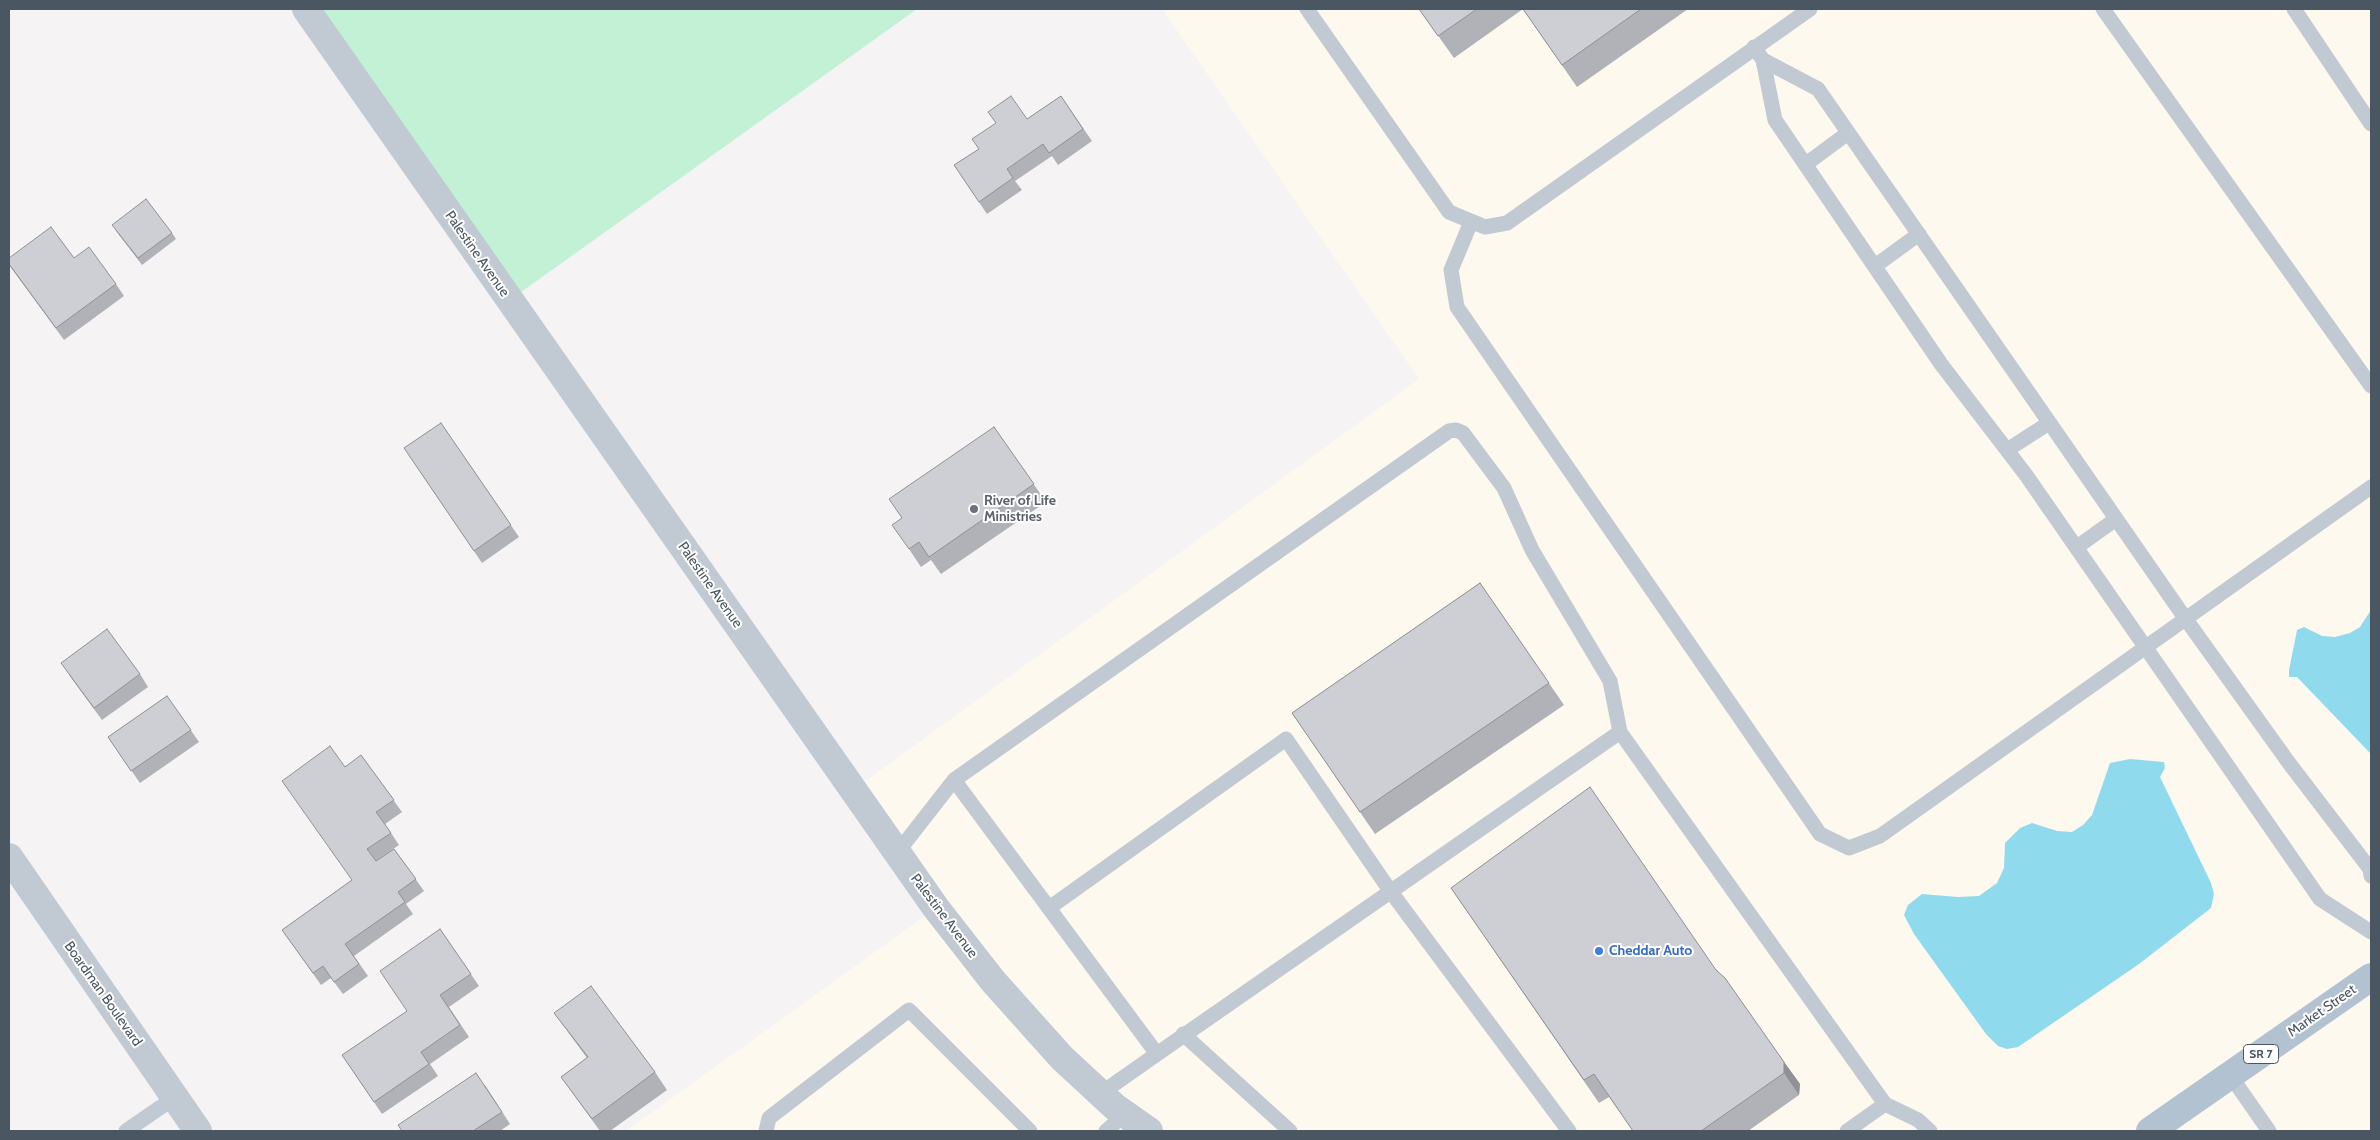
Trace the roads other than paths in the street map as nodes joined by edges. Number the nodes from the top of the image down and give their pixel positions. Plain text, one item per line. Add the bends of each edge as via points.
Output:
1 (306, 9) edge
2 (1307, 9) edge
3 (1810, 9) edge
4 (2103, 9) edge
5 (2294, 9) edge
6 (1754, 48) junction
7 (1763, 60) junction
8 (2371, 124) edge
9 (1848, 132) junction
10 (1806, 164) junction
11 (1471, 222) junction
12 (1919, 234) junction
13 (1875, 266) junction
14 (2371, 386) edge
15 (2049, 423) junction
16 (2007, 450) junction
17 (2371, 487) edge
18 (2116, 519) junction
19 (2077, 547) junction
20 (2185, 618) junction
21 (2145, 647) junction
22 (1620, 732) junction
23 (954, 780) junction
24 (897, 853) junction
25 (9, 857) edge
26 (2371, 876) edge
27 (1391, 892) junction
28 (1049, 908) junction
29 (2371, 932) edge
30 (2371, 976) edge
31 (1183, 1034) junction
32 (1157, 1054) junction
33 (2230, 1076) junction
34 (1100, 1094) junction
35 (174, 1098) junction
36 (1885, 1104) junction
37 (1115, 1123) edge
38 (126, 1131) edge
39 (198, 1131) edge
40 (766, 1131) edge
41 (1030, 1131) edge
42 (1149, 1131) edge
43 (1290, 1131) edge
44 (1569, 1131) edge
45 (1848, 1131) edge
46 (1930, 1131) edge
47 (2150, 1131) edge
48 (2269, 1131) edge

1 - 24 street, Palestine Avenue
2 - 11 lane via 1449,212
3 - 6 lane
4 - 14 lane
5 - 8 lane
6 - 7 lane
6 - 11 lane via 1507,223 1485,227
7 - 9 lane via 1818,89
7 - 10 lane via 1775,120
9 - 10 lane
9 - 12 lane
10 - 13 lane
11 - 21 lane via 1451,270 1457,307 1820,834 1850,848 1880,836
12 - 13 lane
12 - 15 lane
13 - 16 lane via 1941,364
15 - 16 lane
15 - 18 lane
16 - 19 lane
17 - 20 lane
18 - 19 lane
18 - 20 lane
19 - 21 lane
20 - 21 lane
20 - 26 lane via 2370,869
21 - 29 lane via 2320,898
22 - 23 lane via 1610,681 1532,550 1504,488 1463,433 1456,430 1449,431
22 - 27 lane
22 - 36 lane
23 - 24 lane
23 - 28 lane
24 - 34 street, Palestine Avenue via 992,981 1062,1058
25 - 35 street, Boardman Boulevard
27 - 28 lane via 1286,739
27 - 31 lane
27 - 44 lane
28 - 32 lane
30 - 33 main road, Market Street / SR 7
31 - 32 lane
31 - 43 lane
32 - 34 lane
33 - 47 main road, Market Street / SR 7
33 - 48 lane
34 - 37 street, Palestine Avenue
35 - 38 lane
35 - 39 street, Boardman Boulevard
36 - 45 lane
36 - 46 lane via 1918,1120
37 - 42 street, Palestine Avenue
40 - 41 lane via 769,1118 909,1010

